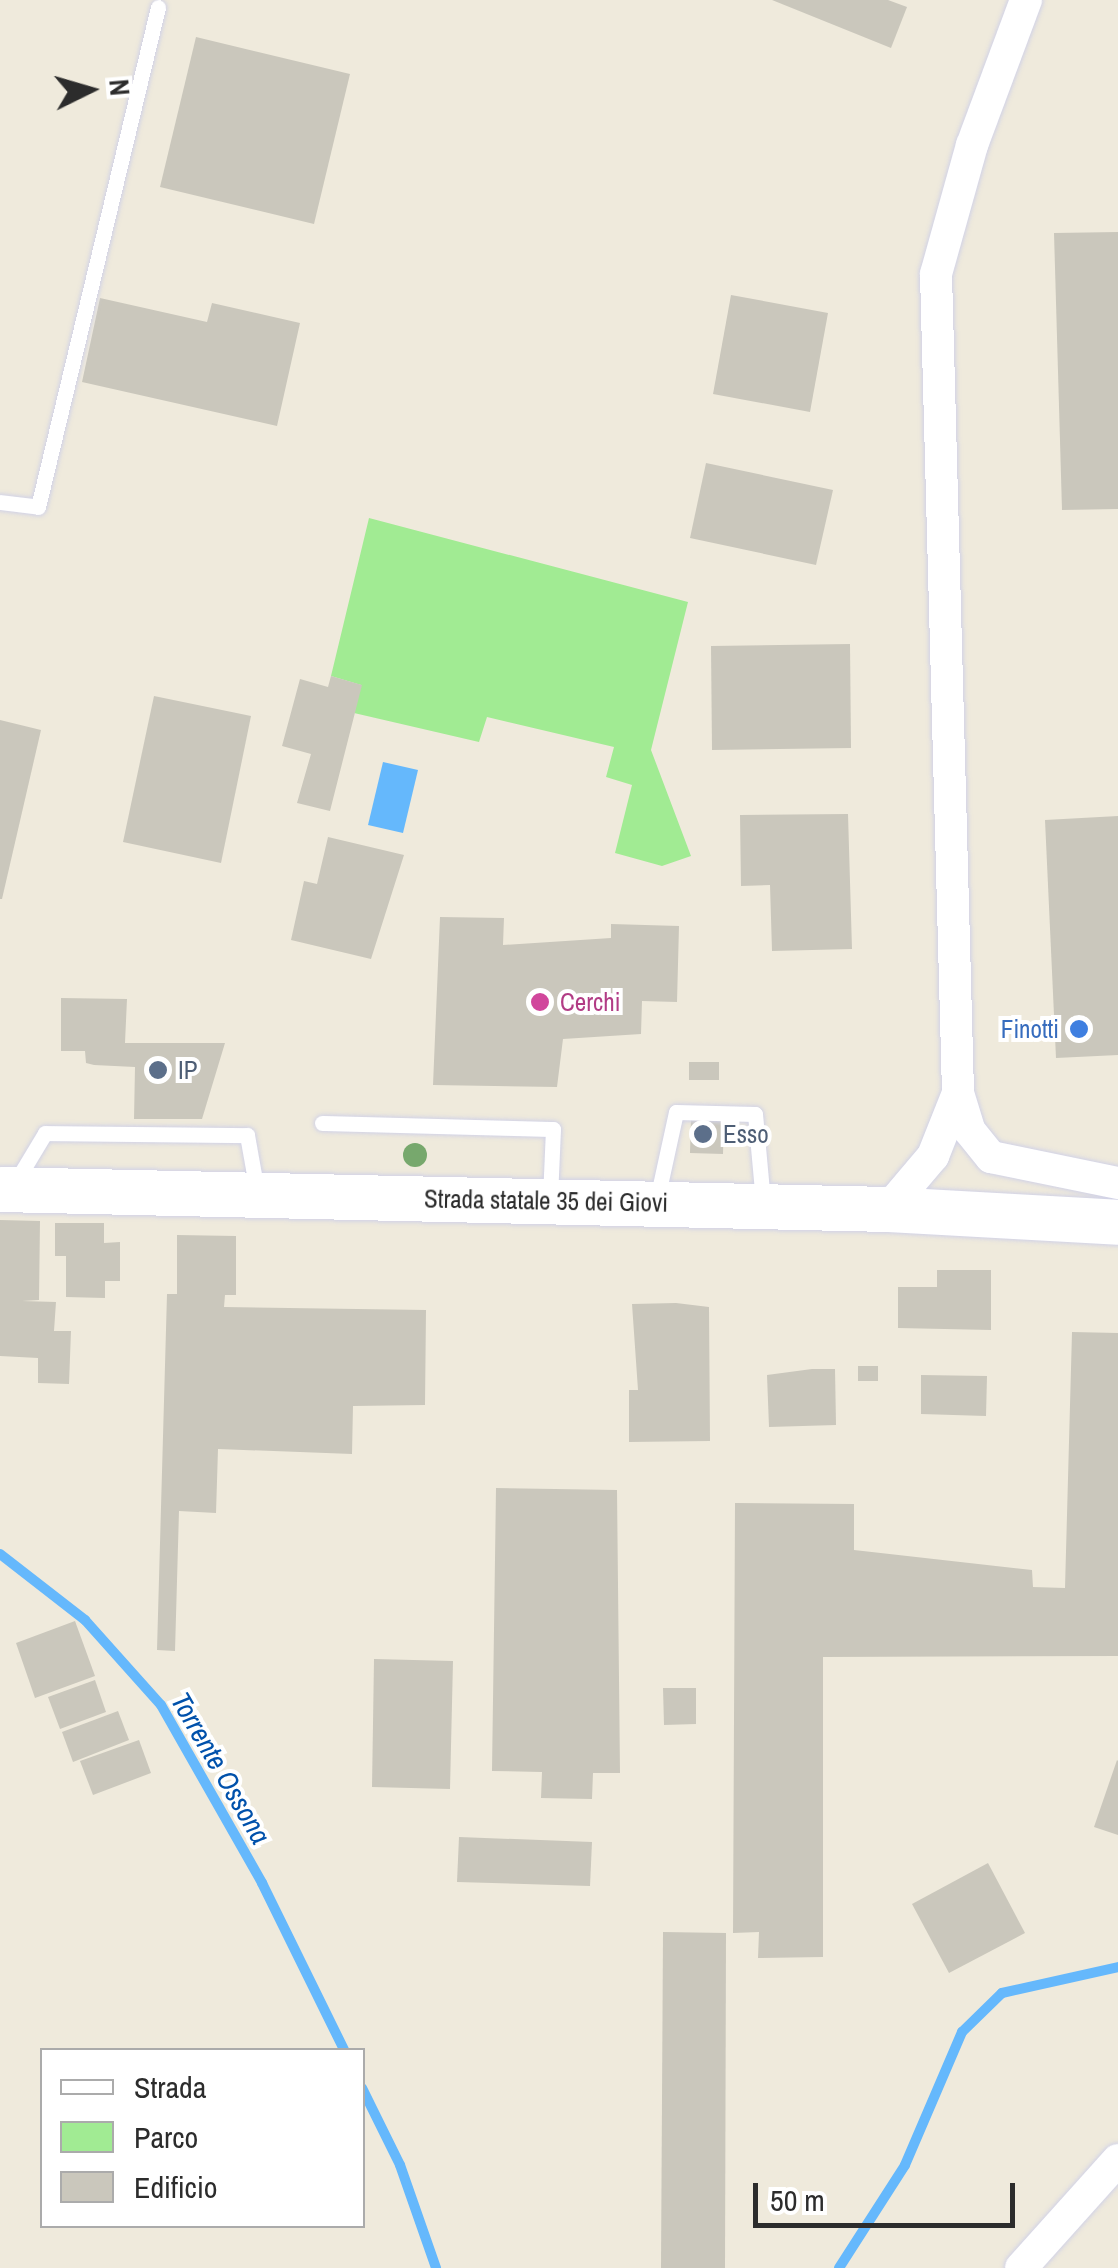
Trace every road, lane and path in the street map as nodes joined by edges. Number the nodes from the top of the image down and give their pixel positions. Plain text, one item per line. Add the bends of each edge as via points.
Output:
1 (1026, 0) edge
2 (158, 7) dead end
3 (0, 502) edge
4 (958, 1093) junction
5 (322, 1123) dead end
6 (1118, 1183) edge
7 (6, 1189) edge
8 (258, 1195) junction
9 (550, 1202) junction
10 (656, 1204) junction
11 (764, 1206) junction
12 (888, 1209) junction
13 (1109, 1219) edge
14 (1118, 2160) edge
15 (1021, 2268) edge

1 - 4 street via 972,145 936,274
2 - 3 lane via 38,507
4 - 6 street via 969,1130 991,1158
4 - 12 street via 933,1156
5 - 9 lane via 552,1129
7 - 8 main road, Strada statale 35 dei Giovi
7 - 8 lane via 45,1134 247,1135
8 - 9 main road, Strada statale 35 dei Giovi
9 - 10 main road, Strada statale 35 dei Giovi
10 - 11 main road, Strada statale 35 dei Giovi
10 - 11 lane via 676,1112 755,1114
11 - 12 main road, Strada statale 35 dei Giovi
12 - 13 main road, Strada statale 35 dei Giovi
14 - 15 street

